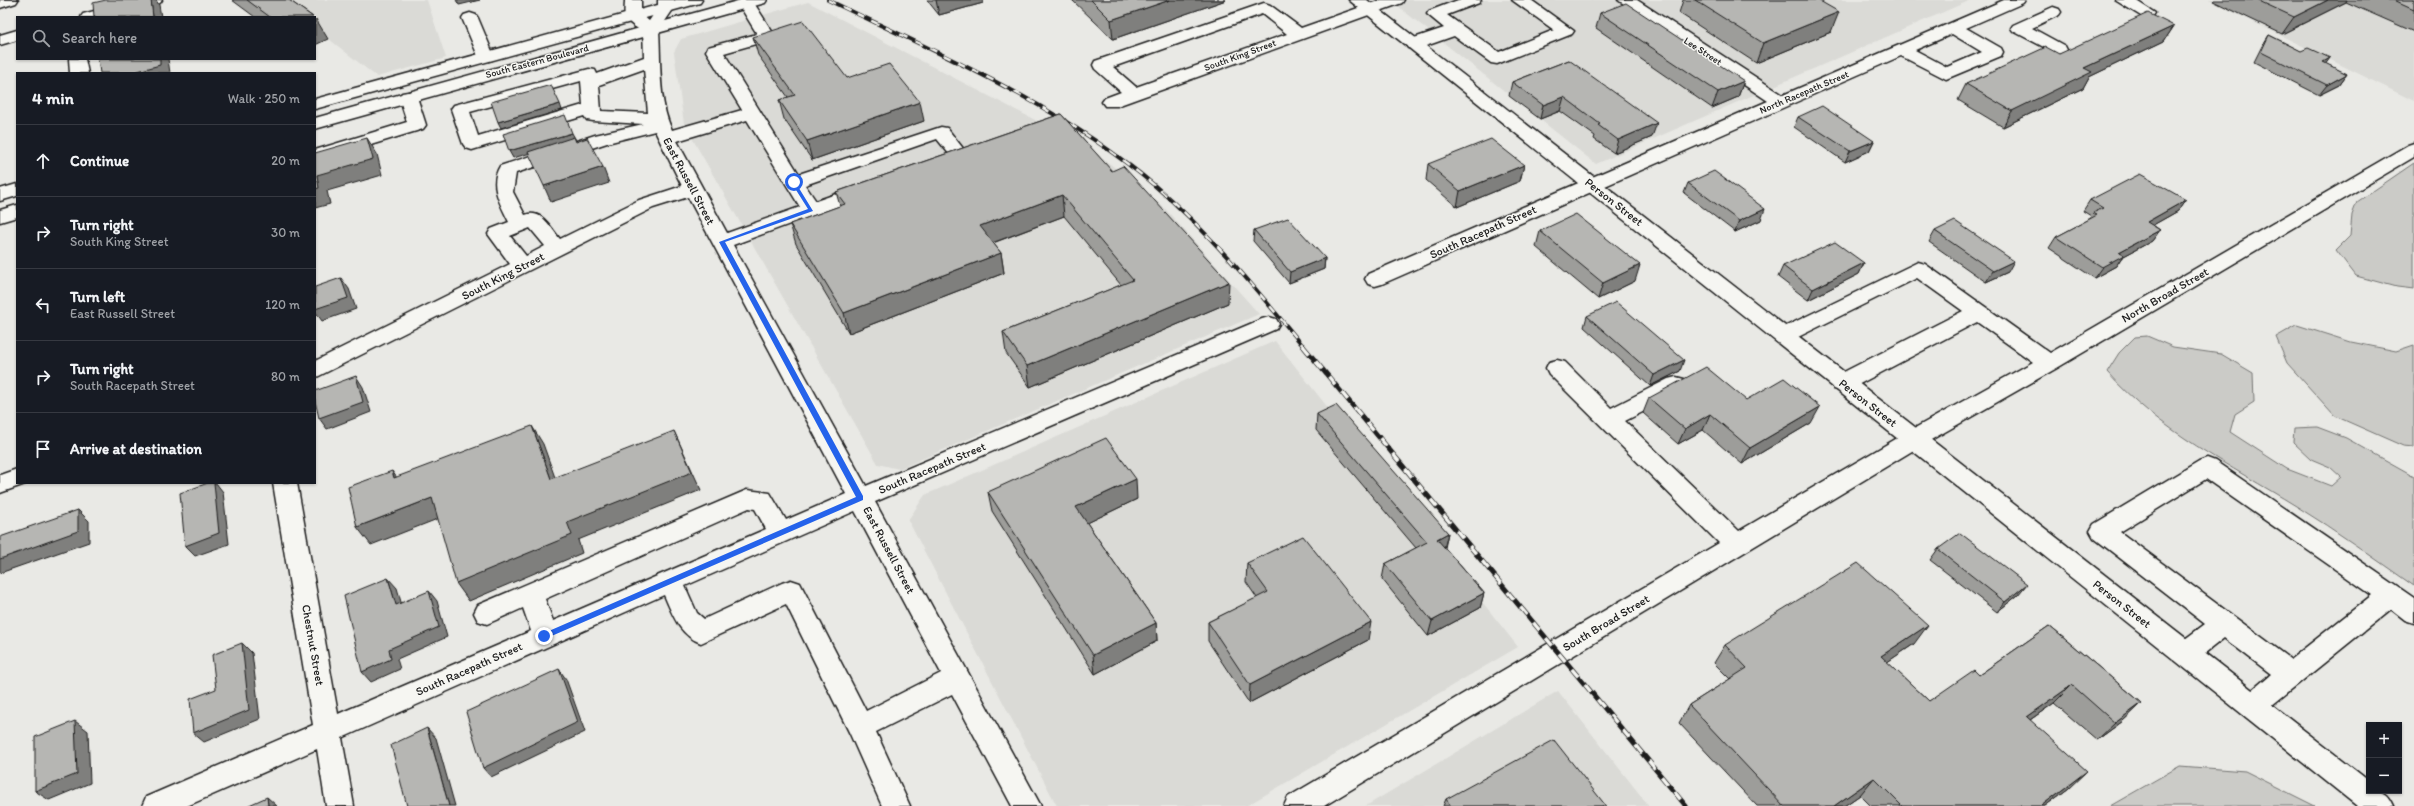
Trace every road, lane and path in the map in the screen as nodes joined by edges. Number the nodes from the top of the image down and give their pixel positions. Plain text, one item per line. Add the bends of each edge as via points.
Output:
1 (10, 0) edge
2 (154, 0) edge
3 (633, 0) edge
4 (694, 0) edge
5 (1396, 0) edge
6 (1472, 0) edge
7 (1520, 0) edge
8 (1626, 0) edge
9 (2123, 0) edge
10 (2014, 1) edge
11 (753, 2) edge
12 (0, 3) edge
13 (666, 4) edge
14 (1262, 4) edge
15 (1363, 5) edge
16 (2053, 12) dead end
17 (2147, 13) edge
18 (93, 16) edge
19 (633, 16) junction
20 (470, 18) dead end
21 (2038, 18) junction
22 (1953, 28) junction
23 (1457, 29) junction
24 (651, 30) junction
25 (1299, 34) junction
26 (16, 35) edge
27 (0, 40) edge
28 (1414, 44) junction
29 (1902, 50) junction
30 (2059, 50) dead end
31 (486, 56) junction
32 (77, 60) edge
33 (652, 60) junction
34 (79, 72) edge
35 (476, 78) junction
36 (590, 82) junction
37 (1133, 94) junction
38 (408, 97) junction
39 (487, 100) junction
40 (1111, 102) dead end
41 (1781, 102) junction
42 (316, 104) edge
43 (592, 108) junction
44 (752, 113) junction
45 (316, 124) edge
46 (662, 127) junction
47 (2414, 149) edge
48 (316, 156) edge
49 (960, 156) edge
50 (794, 182) junction
51 (886, 183) edge
52 (1592, 185) junction
53 (693, 189) junction
54 (16, 190) edge
55 (0, 195) edge
56 (811, 209) junction
57 (16, 211) edge
58 (0, 216) edge
59 (520, 225) junction
60 (721, 242) junction
61 (557, 248) junction
62 (523, 266) junction
63 (1375, 279) dead end
64 (1979, 312) junction
65 (1268, 324) dead end
66 (1783, 336) junction
67 (2049, 363) junction
68 (1557, 368) dead end
69 (316, 370) edge
70 (1689, 378) edge
71 (1842, 383) junction
72 (1609, 419) junction
73 (1914, 439) junction
74 (16, 478) edge
75 (0, 484) edge
76 (285, 484) edge
77 (860, 498) junction
78 (781, 533) junction
79 (1737, 545) junction
80 (670, 581) junction
81 (531, 593) junction
82 (2391, 595) junction
83 (486, 612) dead end
84 (2414, 612) edge
85 (2224, 624) junction
86 (544, 636) junction
87 (2186, 653) junction
88 (2291, 674) junction
89 (958, 678) junction
90 (2252, 706) junction
91 (860, 727) junction
92 (327, 731) junction
93 (156, 806) edge
94 (340, 806) edge
95 (896, 806) edge
96 (1027, 806) edge
97 (1298, 806) edge
98 (2379, 806) edge

1 - 12 main road
2 - 18 main road
3 - 19 main road
4 - 13 main road, South Eastern Boulevard
5 - 15 main road, South King Street
6 - 23 main road via 1435,14
7 - 23 main road via 1566,31 1497,59
8 - 41 main road, Lee Street
9 - 17 main road
10 - 21 main road
10 - 22 main road, North Racepath Street
11 - 24 main road, South Eastern Boulevard
11 - 44 main road via 767,36 714,51
13 - 19 main road, South Eastern Boulevard
13 - 24 main road
14 - 25 main road
14 - 37 main road via 1101,65
15 - 25 main road, South King Street
15 - 28 main road, Person Street
16 - 21 main road
19 - 24 main road
19 - 31 main road, South Eastern Boulevard
20 - 31 main road
21 - 30 main road via 2019,28
22 - 29 main road, North Racepath Street
22 - 29 main road via 1995,52 1946,74
23 - 28 main road
24 - 33 main road, East Russell Street
24 - 35 main road, South Eastern Boulevard
25 - 37 main road, South King Street
26 - 27 main road
28 - 52 main road, Person Street
29 - 41 main road, North Racepath Street
31 - 42 main road, South Eastern Boulevard
32 - 34 main road
33 - 36 main road
33 - 46 main road, East Russell Street
35 - 38 main road, South Eastern Boulevard
35 - 39 main road
36 - 39 main road via 589,74
36 - 43 main road
37 - 40 main road, South King Street
38 - 45 main road, South Eastern Boulevard
38 - 48 main road via 418,125
39 - 43 main road via 460,109 472,144
41 - 52 main road, North Racepath Street
43 - 46 main road via 593,116
44 - 46 main road
44 - 50 main road
46 - 53 main road, East Russell Street
46 - 59 main road via 602,139 507,170 504,192
47 - 67 main road, North Broad Street
49 - 50 main road via 941,132
50 - 56 main road
51 - 56 main road
52 - 63 main road, South Racepath Street
52 - 66 main road, Person Street
53 - 60 main road, East Russell Street
53 - 61 main road, South King Street via 646,204
54 - 55 main road
56 - 60 main road
57 - 58 main road
59 - 61 main road via 533,219
59 - 62 main road via 498,234
60 - 77 main road, East Russell Street
61 - 62 main road, South King Street
62 - 69 main road, South King Street
64 - 66 main road via 1918,269
64 - 67 main road
64 - 71 main road
65 - 77 main road, South Racepath Street
66 - 71 main road, Person Street
67 - 73 main road, North Broad Street
68 - 72 main road
70 - 72 main road
71 - 73 main road, Person Street
72 - 79 main road
73 - 79 main road, South Broad Street
73 - 87 main road, Person Street
74 - 75 main road
76 - 92 main road, Chestnut Street
77 - 78 main road, South Racepath Street
77 - 89 main road, East Russell Street
78 - 80 main road, South Racepath Street
78 - 81 main road via 762,500 747,499
79 - 97 main road, South Broad Street
80 - 86 main road, South Racepath Street
80 - 91 main road via 688,620 701,632 791,590
81 - 83 main road
81 - 86 main road
82 - 84 main road
82 - 85 main road via 2207,467 2102,531
82 - 88 main road
85 - 87 main road
85 - 88 main road
86 - 92 main road, South Racepath Street
87 - 90 main road, Person Street
88 - 90 main road
89 - 91 main road
89 - 96 main road, East Russell Street
90 - 98 main road, Person Street
91 - 95 main road
92 - 93 main road, South Racepath Street
92 - 94 main road, Chestnut Street

